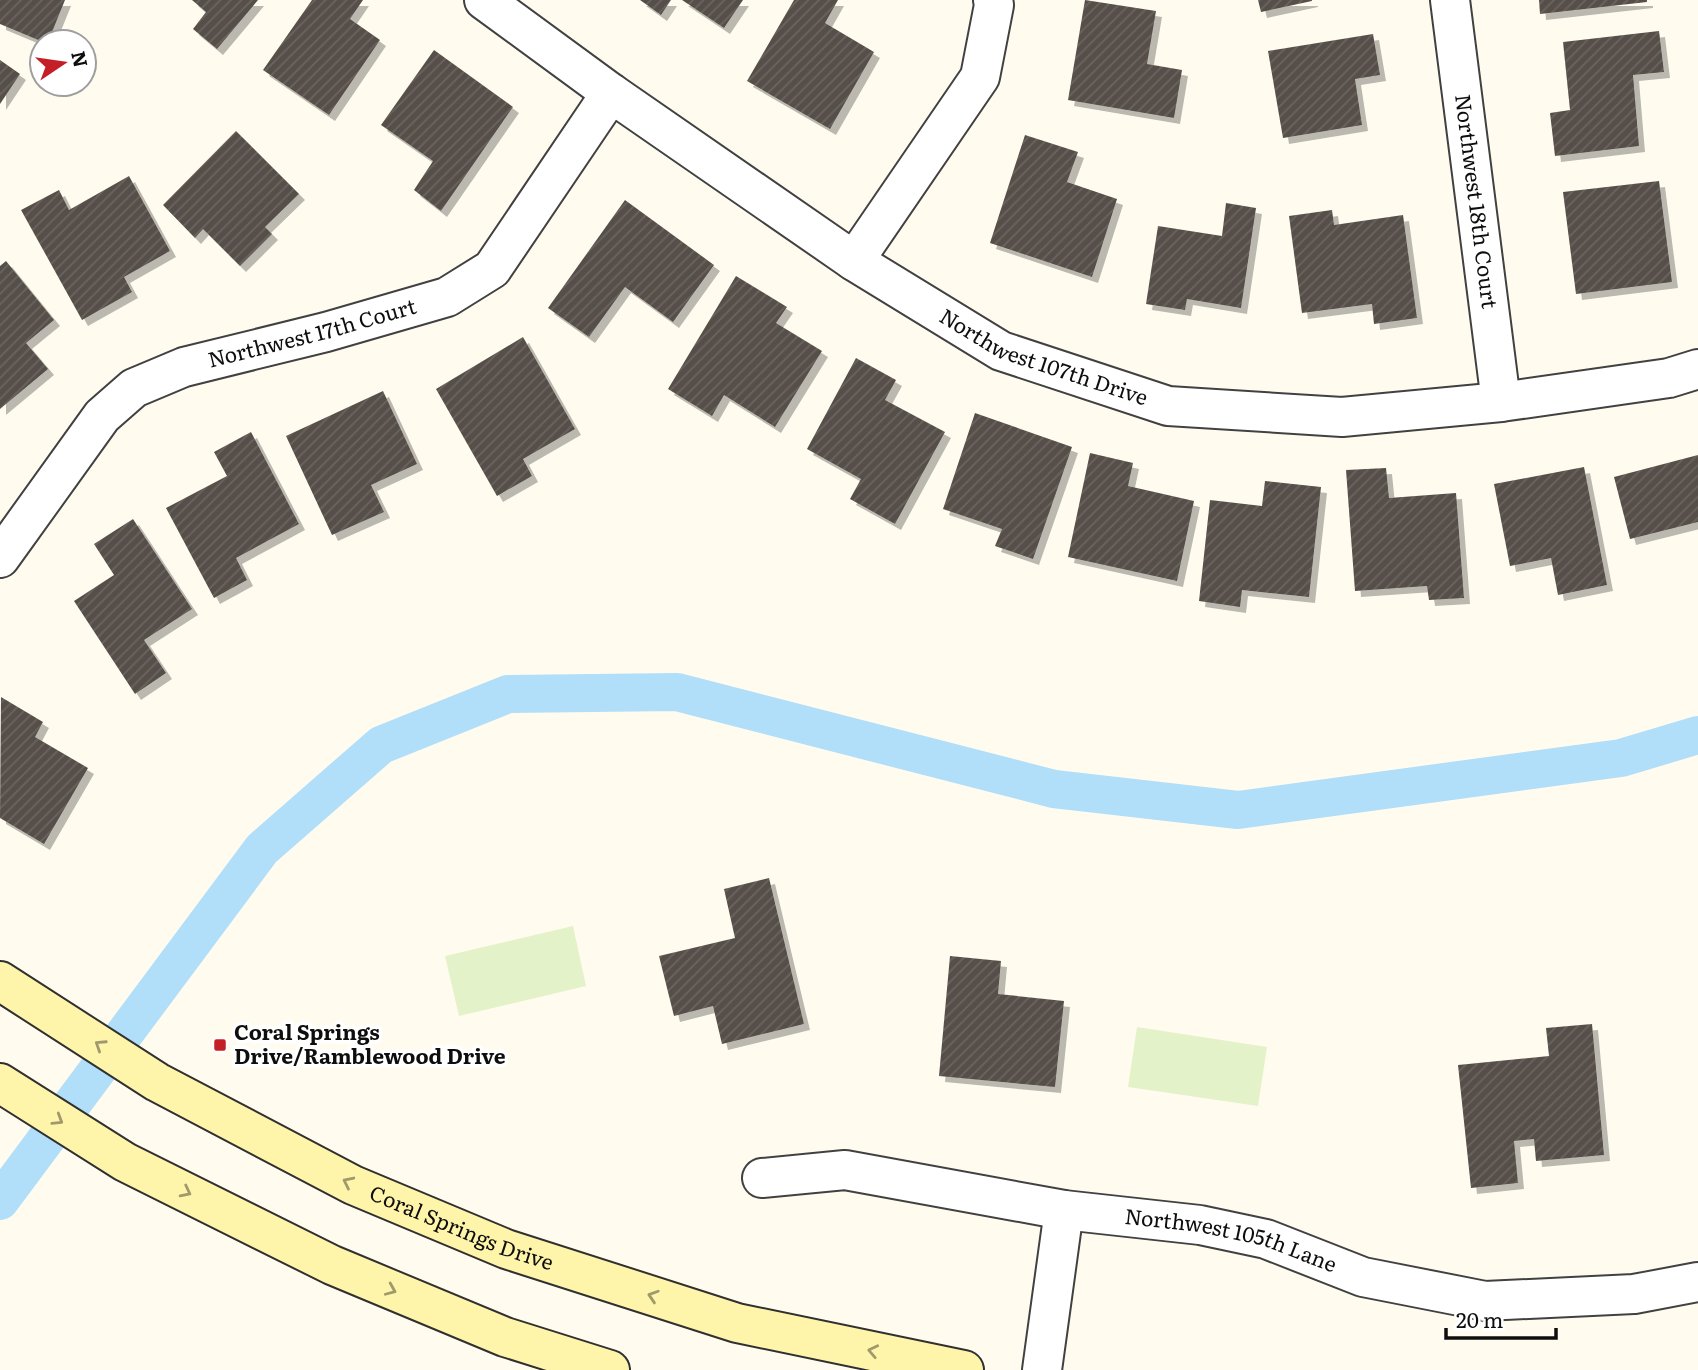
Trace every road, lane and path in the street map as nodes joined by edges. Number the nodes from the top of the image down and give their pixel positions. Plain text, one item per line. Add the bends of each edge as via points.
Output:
1 (484, 0) edge
2 (993, 0) edge
3 (1450, 0) edge
4 (611, 93) junction
5 (854, 261) junction
6 (1698, 369) edge
7 (1501, 402) junction
8 (0, 558) edge
9 (0, 981) edge
10 (0, 1083) edge
11 (762, 1178) dead end
12 (1064, 1210) junction
13 (1698, 1282) edge
14 (610, 1370) edge
15 (964, 1370) edge
16 (1042, 1370) edge

1 - 4 street, Northwest 107th Drive
2 - 5 street via 980,77
3 - 7 street, Northwest 18th Court
4 - 5 street, Northwest 107th Drive
4 - 8 street, Northwest 17th Court via 492,269 447,297 184,367 134,388 102,416
5 - 7 street, Northwest 107th Drive via 1001,351 1168,406 1342,417
6 - 7 street, Northwest 107th Drive via 1669,378
15 -> 9 main road, Coral Springs Drive via 737,1323 506,1249 353,1185 157,1082
10 -> 14 main road via 125,1162 332,1265 505,1337
11 - 12 street, Northwest 105th Lane via 845,1170
12 - 13 street, Northwest 105th Lane via 1200,1225 1266,1239 1363,1277 1485,1301 1634,1294
12 - 16 street

